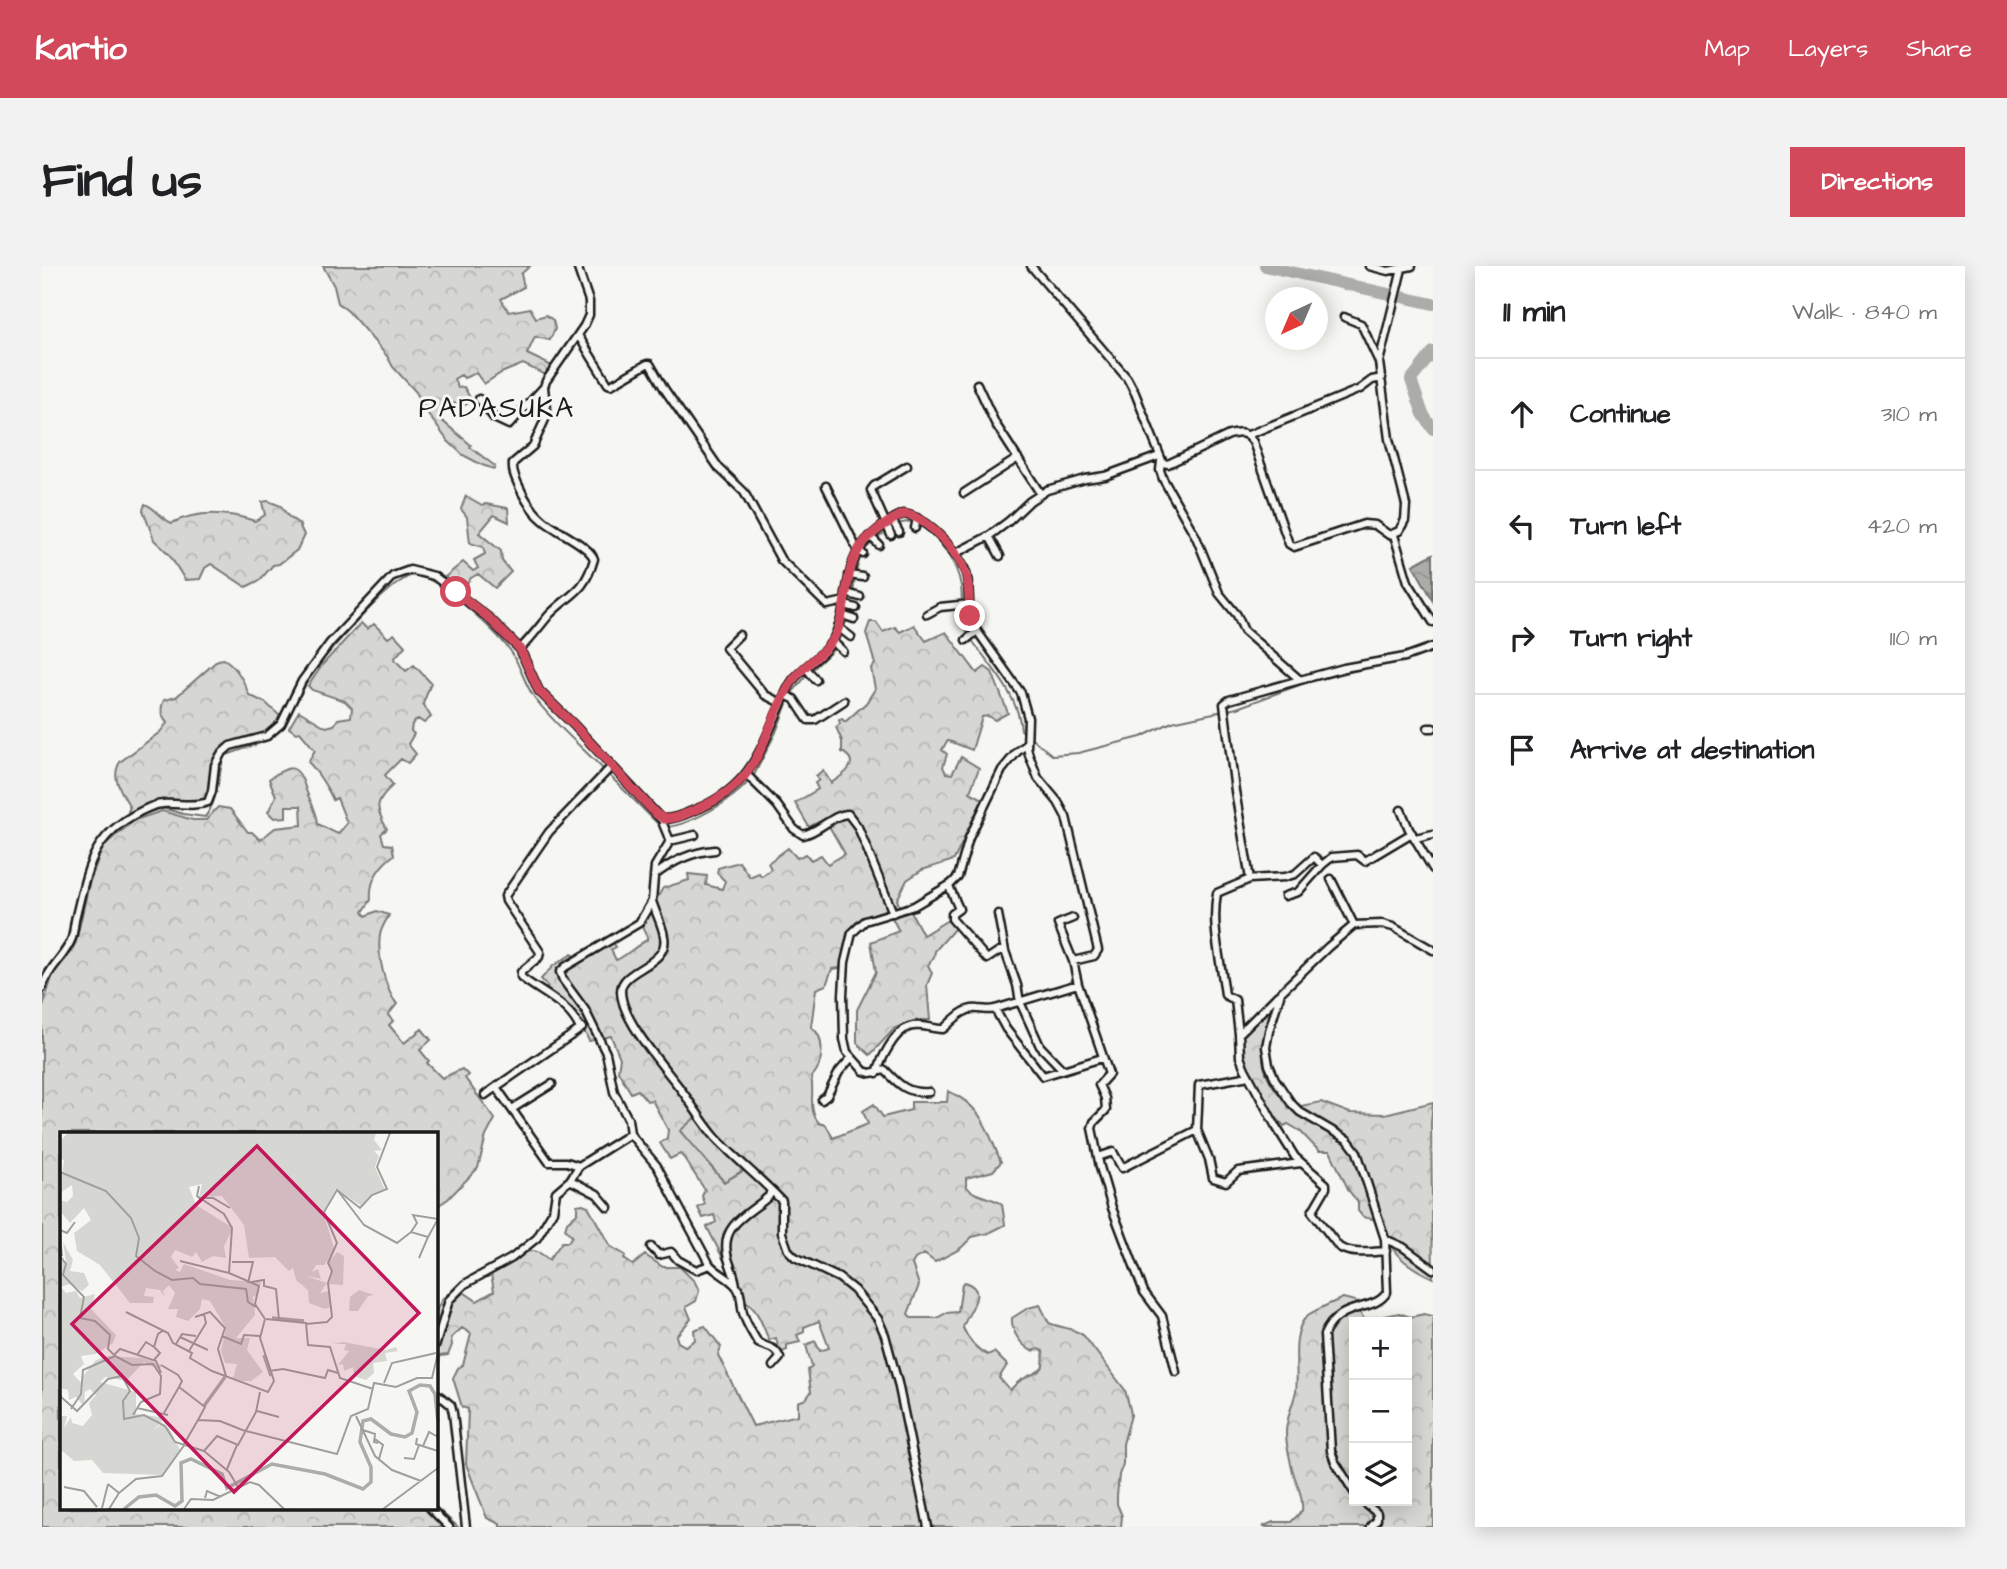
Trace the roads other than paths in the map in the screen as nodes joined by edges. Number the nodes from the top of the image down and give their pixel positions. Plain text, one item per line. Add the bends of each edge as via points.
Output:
1 (577, 266) edge
2 (1031, 266) edge
3 (1369, 266) edge
4 (1412, 266) edge
5 (1402, 269) junction
6 (1344, 317) dead end
7 (578, 335) junction
8 (1379, 362) junction
9 (1382, 378) junction
10 (977, 384) dead end
11 (544, 387) junction
12 (479, 399) dead end
13 (1248, 435) junction
14 (1018, 458) junction
15 (1160, 458) junction
16 (907, 466) dead end
17 (826, 486) dead end
18 (964, 493) dead end
19 (1041, 493) junction
20 (893, 528) junction
21 (1394, 535) junction
22 (989, 536) junction
23 (860, 551) junction
24 (954, 554) junction
25 (1000, 556) dead end
26 (964, 604) junction
27 (849, 606) junction
28 (927, 614) dead end
29 (1433, 622) edge
30 (739, 635) dead end
31 (1433, 647) edge
32 (520, 649) junction
33 (1300, 680) junction
34 (789, 697) junction
35 (844, 701) dead end
36 (782, 703) junction
37 (1028, 742) junction
38 (611, 767) junction
39 (750, 778) junction
40 (1401, 810) dead end
41 (664, 822) junction
42 (1433, 834) edge
43 (695, 835) dead end
44 (1413, 836) junction
45 (670, 842) junction
46 (715, 850) dead end
47 (1322, 864) junction
48 (1433, 869) edge
49 (654, 876) junction
50 (1250, 879) junction
51 (1331, 879) dead end
52 (948, 886) junction
53 (1284, 896) dead end
54 (652, 901) junction
55 (893, 913) junction
56 (998, 914) dead end
57 (1073, 918) dead end
58 (1354, 925) junction
59 (1433, 950) edge
60 (1005, 951) junction
61 (1073, 961) junction
62 (1078, 984) junction
63 (42, 988) edge
64 (1281, 992) junction
65 (1020, 1002) junction
66 (995, 1009) junction
67 (590, 1024) junction
68 (580, 1029) junction
69 (1239, 1034) junction
70 (851, 1058) junction
71 (1102, 1058) junction
72 (1062, 1069) junction
73 (877, 1073) junction
74 (1249, 1076) junction
75 (552, 1084) dead end
76 (496, 1087) junction
77 (929, 1092) dead end
78 (485, 1094) dead end
79 (822, 1100) dead end
80 (512, 1109) junction
81 (1197, 1130) junction
82 (630, 1134) junction
83 (1098, 1157) junction
84 (1301, 1163) junction
85 (579, 1166) junction
86 (570, 1180) junction
87 (771, 1189) junction
88 (608, 1207) dead end
89 (1385, 1239) junction
90 (651, 1247) dead end
91 (1386, 1251) junction
92 (710, 1265) junction
93 (1433, 1269) edge
94 (737, 1288) junction
95 (438, 1336) edge
96 (774, 1366) dead end
97 (1176, 1372) dead end
98 (438, 1395) edge
99 (1349, 1484) edge
100 (1369, 1506) edge
101 (432, 1510) edge
102 (449, 1527) edge
103 (466, 1527) edge
104 (928, 1527) edge
105 (1371, 1527) edge

1 - 7 street via 590,308
2 - 15 street via 1127,378
3 - 5 street
4 - 5 street
5 - 8 street
6 - 8 street via 1361,324
7 - 11 street
7 - 27 street via 608,384 650,364 719,468 744,492 781,560 827,606
8 - 9 street
9 - 13 street
9 - 21 street via 1387,429 1406,505 1405,520
10 - 14 street
11 - 12 street via 509,425 494,418
11 - 32 street via 548,415 533,446 516,460 512,470 533,510 594,559 581,587
13 - 15 street via 1239,432 1168,464
13 - 21 street via 1291,546 1364,524
14 - 18 street
14 - 19 street
15 - 19 street
15 - 33 street via 1163,479 1196,537 1219,593 1244,631
16 - 20 street via 872,488
17 - 23 street
19 - 22 street
20 - 23 street
20 - 24 street via 904,514
21 - 29 street via 1408,582
22 - 24 street
22 - 25 street
23 - 27 street
24 - 26 street via 966,574
26 - 28 street
26 - 37 street via 971,636 1021,693
27 - 34 street via 838,646 811,674 793,680
30 - 36 street via 727,649 765,695
31 - 33 street
32 - 38 street via 539,691
32 - 63 street via 489,618 434,576 410,570 393,576 330,643 302,681 281,724 267,736 230,746 221,754 208,802 157,804 111,829 98,844 71,940 48,971
33 - 50 street via 1224,704
34 - 35 street via 810,720
34 - 36 street
36 - 39 street
37 - 52 street via 1002,770 969,838 958,877
37 - 61 street via 1038,778 1066,817 1098,950 1094,956
38 - 41 street
38 - 68 street via 549,832 505,896 540,952 521,977 574,1015
39 - 41 street via 712,803
39 - 55 street via 803,835 848,814 858,827
40 - 44 street
41 - 45 street
42 - 44 street
43 - 45 street
44 - 47 street via 1365,861 1357,855 1336,856
44 - 48 street
45 - 49 street
46 - 49 street via 682,857
47 - 50 street via 1314,857 1295,874
47 - 53 street via 1298,892
49 - 54 street
50 - 69 street via 1217,892 1214,930 1225,995 1236,1000
51 - 58 street
52 - 55 street
52 - 60 street via 959,909 952,919 987,959
54 - 67 street via 639,923 560,972
54 - 87 street via 665,938 663,949 623,983 626,1009 637,1031 715,1136
55 - 70 street via 865,921 852,933 843,1007 844,1039
56 - 60 street
57 - 61 street via 1058,925
58 - 59 street via 1393,928
58 - 64 street
60 - 65 street
61 - 62 street
62 - 65 street
62 - 71 street
64 - 69 street
64 - 89 street via 1266,1047 1269,1065 1300,1112 1353,1144
65 - 66 street
65 - 72 street via 1040,1046
66 - 72 street via 1043,1076
66 - 73 street via 962,1013 943,1029 909,1027 899,1035
67 - 68 street
67 - 82 street via 606,1053
68 - 76 street
69 - 74 street via 1240,1057
70 - 73 street via 864,1071
70 - 79 street
71 - 72 street
71 - 83 street via 1109,1074 1099,1087 1106,1110 1092,1128
73 - 77 street via 885,1070 910,1091
74 - 81 street via 1199,1085
74 - 84 street
75 - 80 street
76 - 78 street
76 - 80 street
80 - 85 street via 549,1162
81 - 83 street via 1125,1167 1113,1152
81 - 84 street via 1213,1178 1226,1182 1238,1171
82 - 85 street
82 - 92 street via 663,1175
83 - 97 street via 1144,1292 1162,1316
84 - 91 street via 1326,1184 1312,1212 1339,1247
85 - 86 street
86 - 88 street via 597,1194
86 - 95 street via 554,1194 553,1211 537,1238 465,1284 449,1300
87 - 94 street via 727,1235 726,1254
87 - 104 street via 782,1201 782,1233 788,1250 847,1284 867,1303 885,1335
89 - 91 street
89 - 93 street
90 - 92 street via 659,1255 671,1252 696,1270
91 - 99 street via 1385,1296 1343,1313 1324,1335 1328,1436 1335,1462
92 - 94 street
94 - 96 street via 758,1343 777,1352 780,1359
98 - 103 street via 451,1405 453,1413
100 - 105 street via 1377,1513
101 - 102 street

